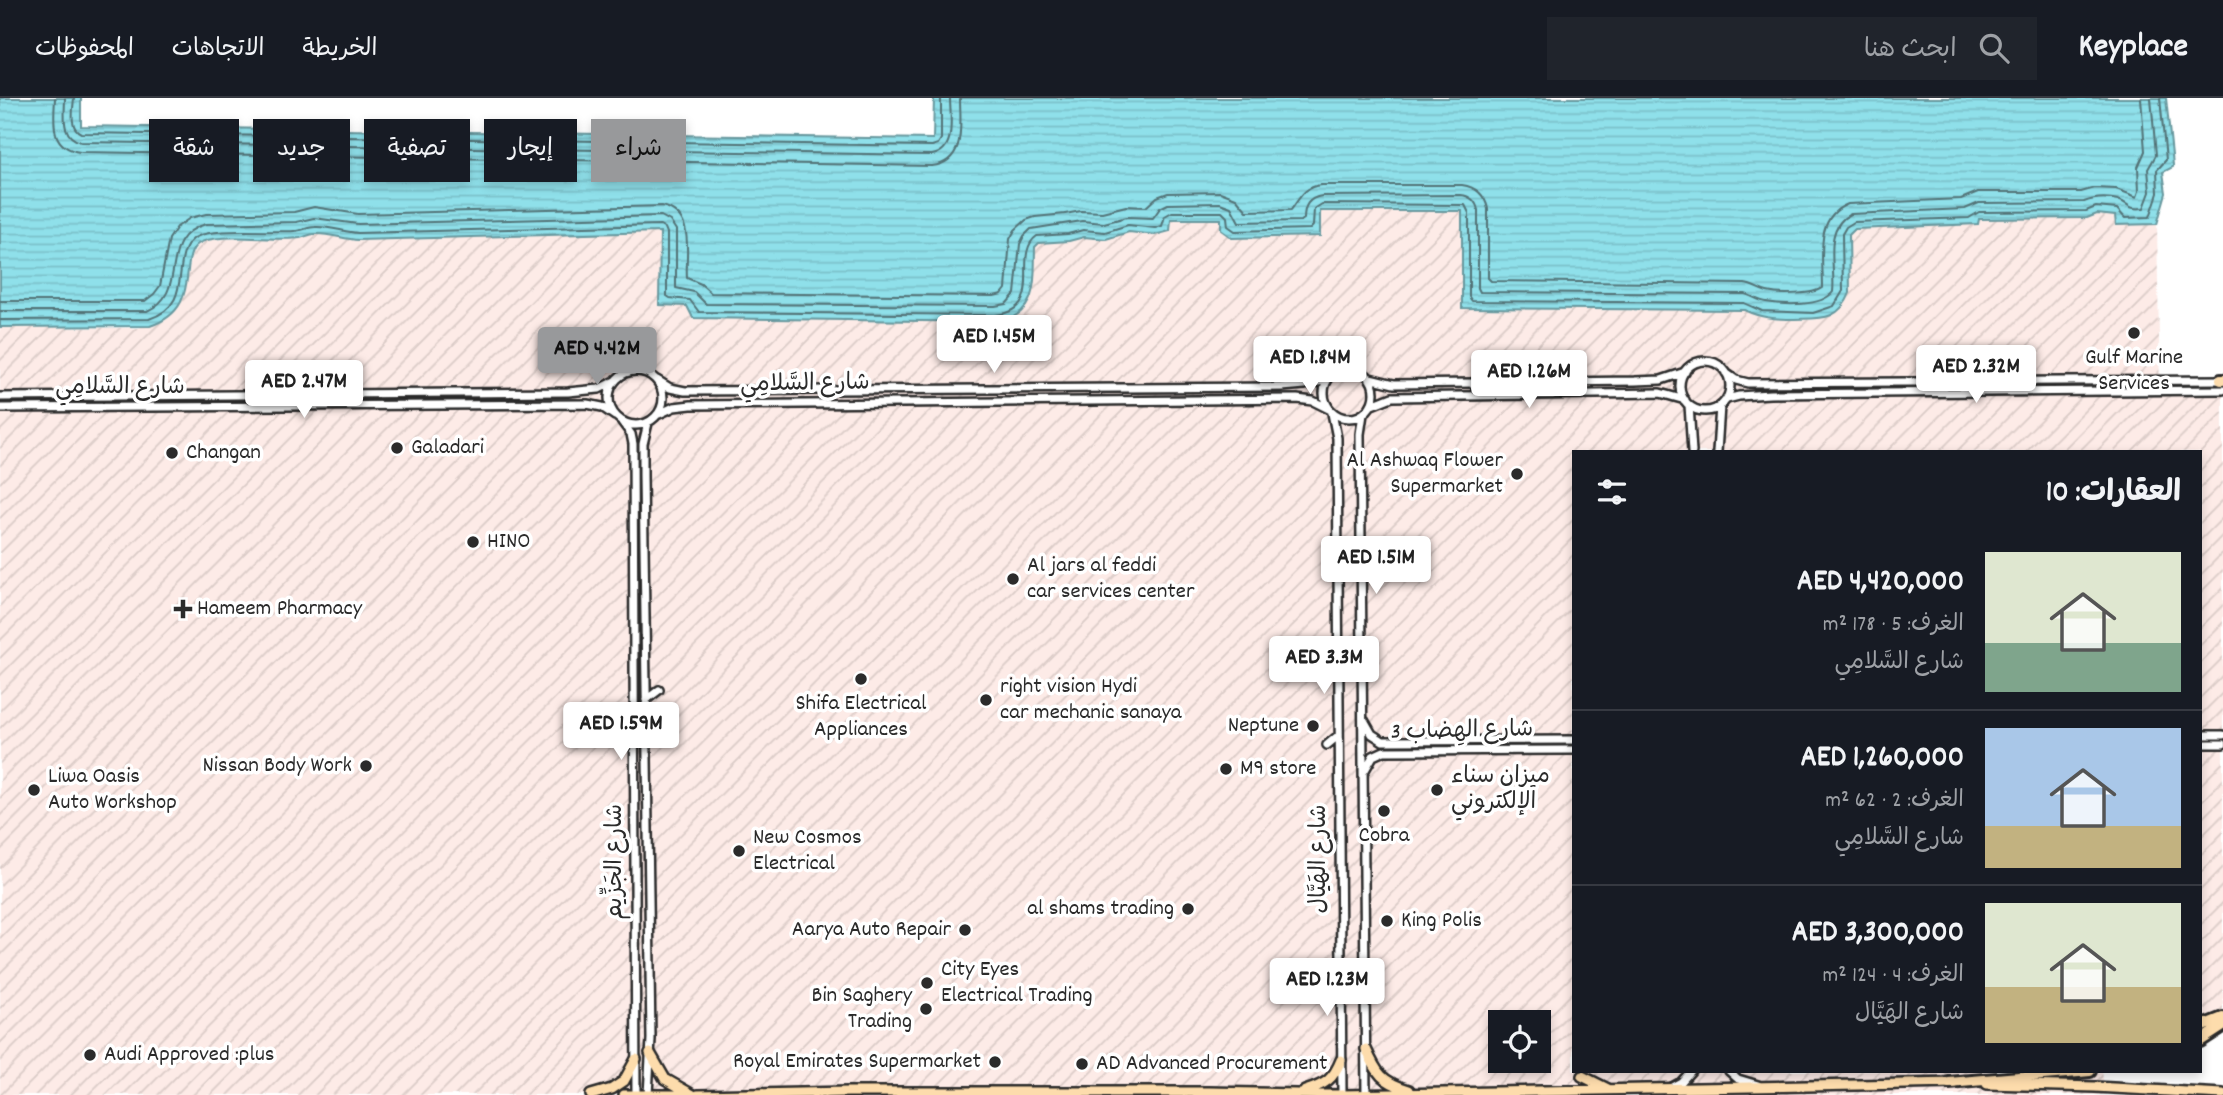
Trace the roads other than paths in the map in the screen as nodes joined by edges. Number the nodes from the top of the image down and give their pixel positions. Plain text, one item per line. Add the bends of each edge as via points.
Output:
1 (1685, 372) junction
2 (1726, 373) junction
3 (1370, 378) junction
4 (657, 380) junction
5 (1327, 380) junction
6 (615, 381) junction
7 (2223, 382) edge
8 (0, 397) edge
9 (1727, 399) junction
10 (1687, 402) junction
11 (1371, 405) junction
12 (1720, 406) junction
13 (0, 408) edge
14 (1331, 411) junction
15 (659, 414) junction
16 (1363, 414) junction
17 (619, 419) junction
18 (648, 423) junction
19 (1692, 450) edge
20 (1717, 450) edge
21 (1327, 653) dead end
22 (1338, 666) junction
23 (659, 690) dead end
24 (646, 700) junction
25 (1363, 718) junction
26 (1339, 735) junction
27 (2202, 735) edge
28 (2223, 735) edge
29 (1572, 740) edge
30 (1399, 741) junction
31 (2202, 744) edge
32 (2223, 744) edge
33 (1327, 745) dead end
34 (1572, 750) edge
35 (1399, 751) junction
36 (1363, 774) junction
37 (2223, 1018) edge
38 (2202, 1026) edge
39 (2223, 1026) edge
40 (2202, 1040) edge
41 (1366, 1049) junction
42 (650, 1053) junction
43 (636, 1059) junction
44 (1341, 1060) junction
45 (1689, 1073) edge
46 (1732, 1073) edge
47 (2067, 1073) edge
48 (1582, 1076) dead end
49 (1950, 1083) junction
50 (1669, 1088) junction
51 (1769, 1088) junction
52 (1609, 1089) junction
53 (1298, 1093) edge
54 (1421, 1093) edge
55 (1537, 1093) edge
56 (846, 1094) edge
57 (2223, 1094) edge
58 (591, 1095) edge
59 (624, 1095) edge
60 (636, 1095) edge
61 (648, 1095) edge
62 (680, 1095) edge
63 (696, 1095) edge
64 (1342, 1095) edge
65 (1366, 1095) edge

1 - 2 street via 1702,362 1716,364
1 - 3 street via 1661,380 1622,381 1394,384
1 - 10 street via 1680,386
2 - 7 street via 1748,383
2 - 9 street
3 - 5 street via 1347,368
3 - 11 street via 1375,391
4 - 5 street, شارع السَّلامِي via 675,390 698,391 1282,387
4 - 6 street via 638,372
4 - 15 street via 664,397
5 - 14 street via 1323,392
6 - 8 street, شارع السَّلامِي via 594,390 568,391
6 - 17 street via 609,398
7 - 9 street via 1770,394
9 - 12 street
10 - 11 street via 1660,393 1392,397
10 - 12 street via 1694,409 1707,411
10 - 19 street
11 - 16 street
12 - 20 street
13 - 17 street, شارع السَّلامِي via 587,404 602,407
14 - 15 street, شارع السَّلامِي via 1313,401 1286,400 691,405
14 - 16 street via 1351,419
14 - 22 street, شارع الهَيَّال via 1337,439
15 - 18 street
16 - 25 street, شارع الهَيَّال
17 - 18 street via 634,425
17 - 43 street, شارع الجَزِّيم via 633,444
18 - 24 street, شارع الجَزِّيم via 643,444
21 - 22 street
22 - 26 street, شارع الهَيَّال
23 - 24 street
24 - 42 street, شارع الجَزِّيم
25 - 30 street, شارع الهِضاب 3 via 1378,739
25 - 36 street, شارع الهَيَّال
26 - 33 street
26 - 44 street, شارع الهَيَّال
27 - 28 street
29 - 30 street, شارع الهِضاب 3
30 - 35 street via 1394,747
31 - 32 street
34 - 35 street, شارع الهِضاب 3
35 - 36 street, شارع الهِضاب 3 via 1377,753
36 - 41 street, شارع الهَيَّال
37 - 38 highway
39 - 40 highway
41 - 54 main road via 1387,1083
41 - 65 street, شارع الهَيَّال
42 - 61 street, شارع الجَزِّيم
42 - 63 main road via 665,1079
43 - 58 main road via 624,1082
43 - 60 street, شارع الجَزِّيم
44 - 53 main road via 1327,1082
44 - 64 street, شارع الهَيَّال
45 - 50 street
46 - 51 street
47 - 49 highway
48 - 52 main road
49 - 51 main road
49 - 57 main road
50 - 51 main road
50 - 52 main road
52 - 55 main road
53 - 56 main road
53 - 64 main road
54 - 55 main road
54 - 65 main road
56 - 63 main road
59 - 60 main road
60 - 61 main road
61 - 62 main road
64 - 65 main road

